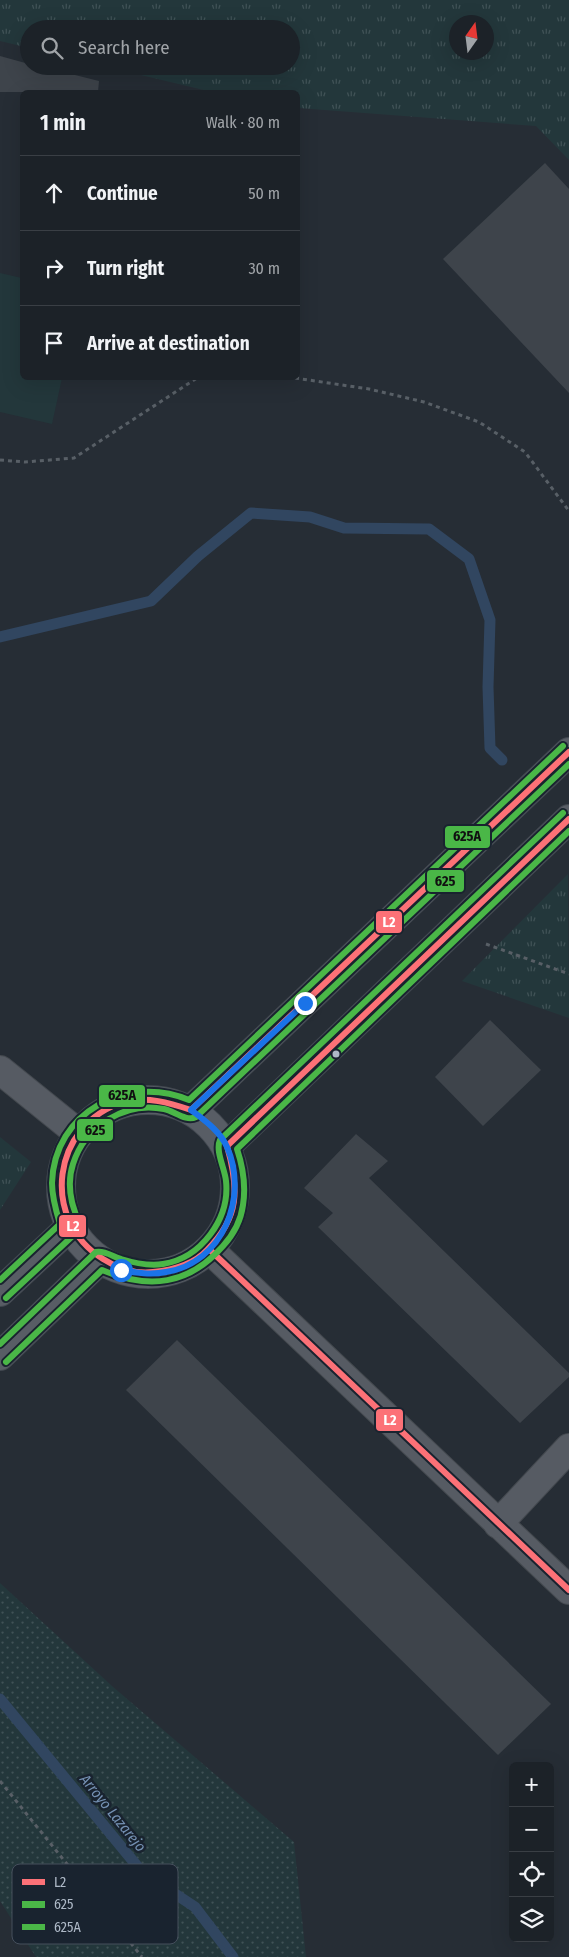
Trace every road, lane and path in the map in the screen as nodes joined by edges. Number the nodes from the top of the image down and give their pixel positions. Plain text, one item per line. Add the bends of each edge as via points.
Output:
1 (300, 379) edge
2 (194, 380) edge
3 (0, 460) edge
4 (569, 511) edge
5 (569, 752) edge
6 (569, 819) edge
7 (485, 944) dead end
8 (569, 974) edge
9 (0, 1070) edge
10 (191, 1110) junction
11 (78, 1133) junction
12 (227, 1146) junction
13 (70, 1227) junction
14 (210, 1250) junction
15 (100, 1260) junction
16 (0, 1292) edge
17 (0, 1356) edge
18 (569, 1448) edge
19 (498, 1524) junction
20 (569, 1590) edge
21 (0, 1781) edge
22 (67, 1864) edge
23 (132, 1944) edge
24 (142, 1957) edge

1 - 4 path via 369,389 479,422 525,452
2 - 3 path via 74,458 25,462
5 - 10 main road
6 - 12 main road
7 - 8 path
9 - 11 street
10 - 11 main road via 161,1100 130,1100 101,1112
10 - 12 main road via 211,1125
11 - 13 main road via 66,1155 61,1179 62,1204
12 - 14 main road via 235,1173 236,1201 226,1227
13 - 15 main road
13 - 16 main road
14 - 15 main road via 190,1264 168,1272 145,1274 121,1270
14 - 19 street
15 - 17 main road
18 - 19 street
19 - 20 street
21 - 22 path
23 - 24 path

